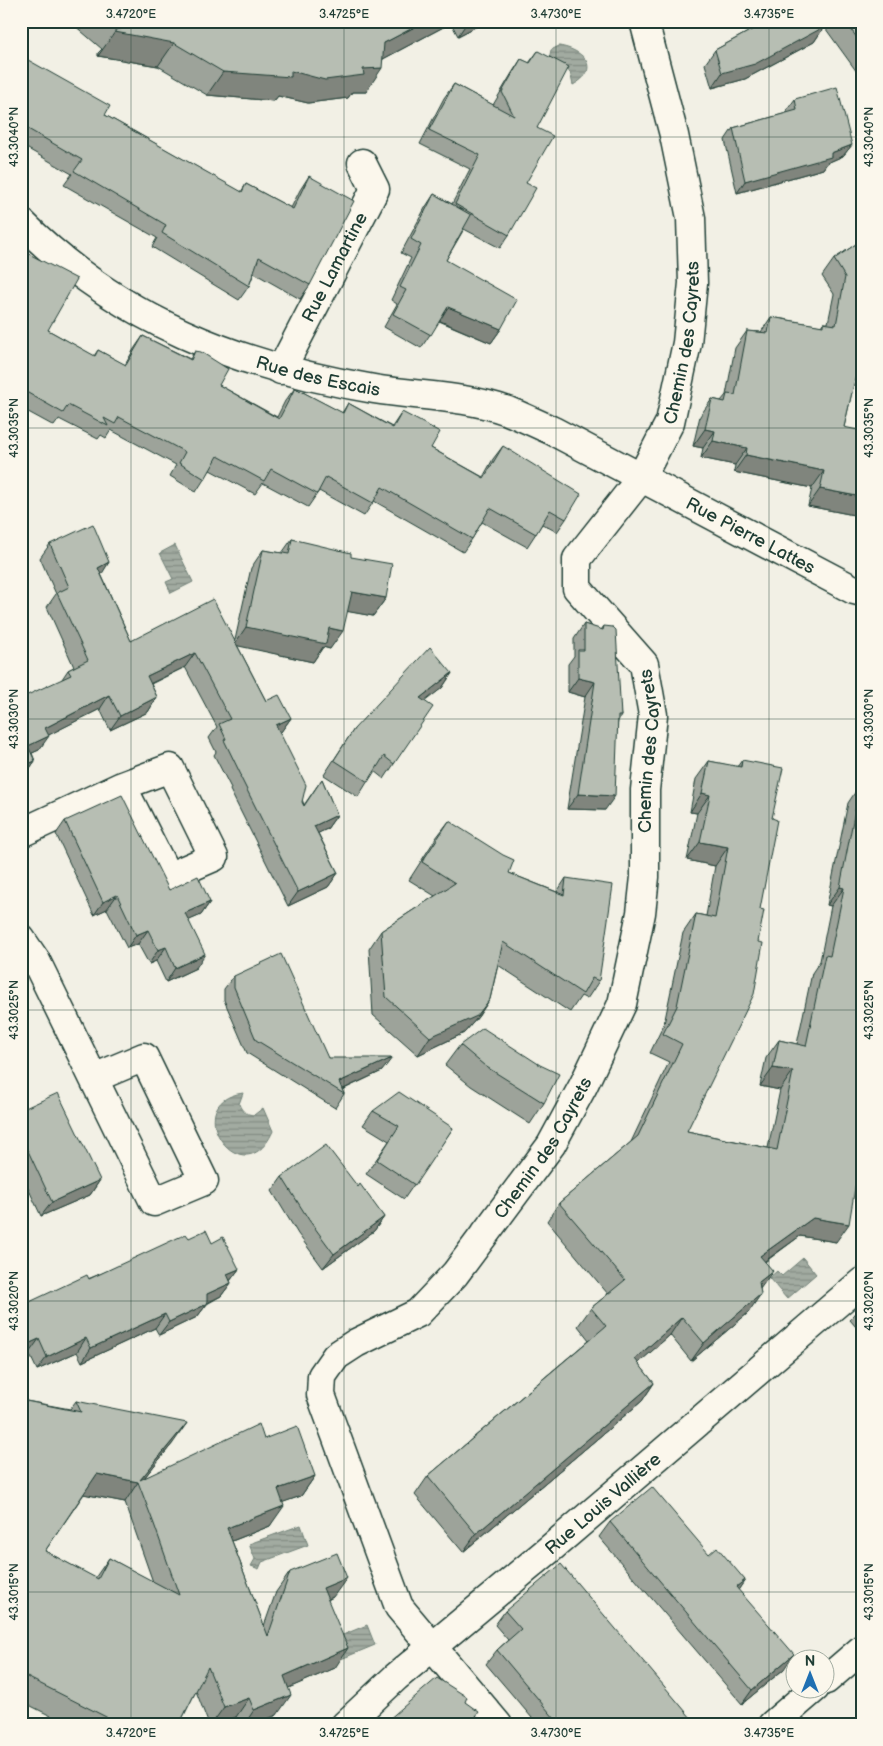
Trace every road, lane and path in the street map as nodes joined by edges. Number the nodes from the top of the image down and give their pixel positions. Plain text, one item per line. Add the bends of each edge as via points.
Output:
1 (644, 21) edge
2 (362, 163) dead end
3 (21, 222) edge
4 (282, 370) junction
5 (641, 478) junction
6 (862, 592) edge
7 (122, 786) dead end
8 (21, 834) edge
9 (21, 939) edge
10 (94, 1078) junction
11 (862, 1282) edge
12 (432, 1647) junction
13 (862, 1649) edge
14 (836, 1671) edge
15 (803, 1698) edge
16 (345, 1725) edge
17 (498, 1725) edge
18 (772, 1725) edge

1 - 5 street, Chemin des Cayrets via 674,135 691,218 693,283 687,342 670,422
2 - 4 street, Rue Lamartine via 374,190
3 - 4 street, Rue des Escais via 47,248 108,294 162,324 228,354
4 - 5 street, Rue des Escais via 374,388 457,399 507,411 553,431
5 - 6 street, Rue Pierre Lattes
5 - 12 street, Chemin des Cayrets via 577,559 577,588 644,664 653,715 645,790 643,895 622,1004 551,1145 455,1274 418,1313 336,1356 322,1376 321,1395 399,1607
7 - 8 street
9 - 10 street via 36,961
10 - 10 street via 154,1202 204,1181 144,1057
11 - 12 street, Rue Louis Vallière
12 - 16 street, Rue Louis Vallière
12 - 17 street
13 - 14 street
15 - 18 street

